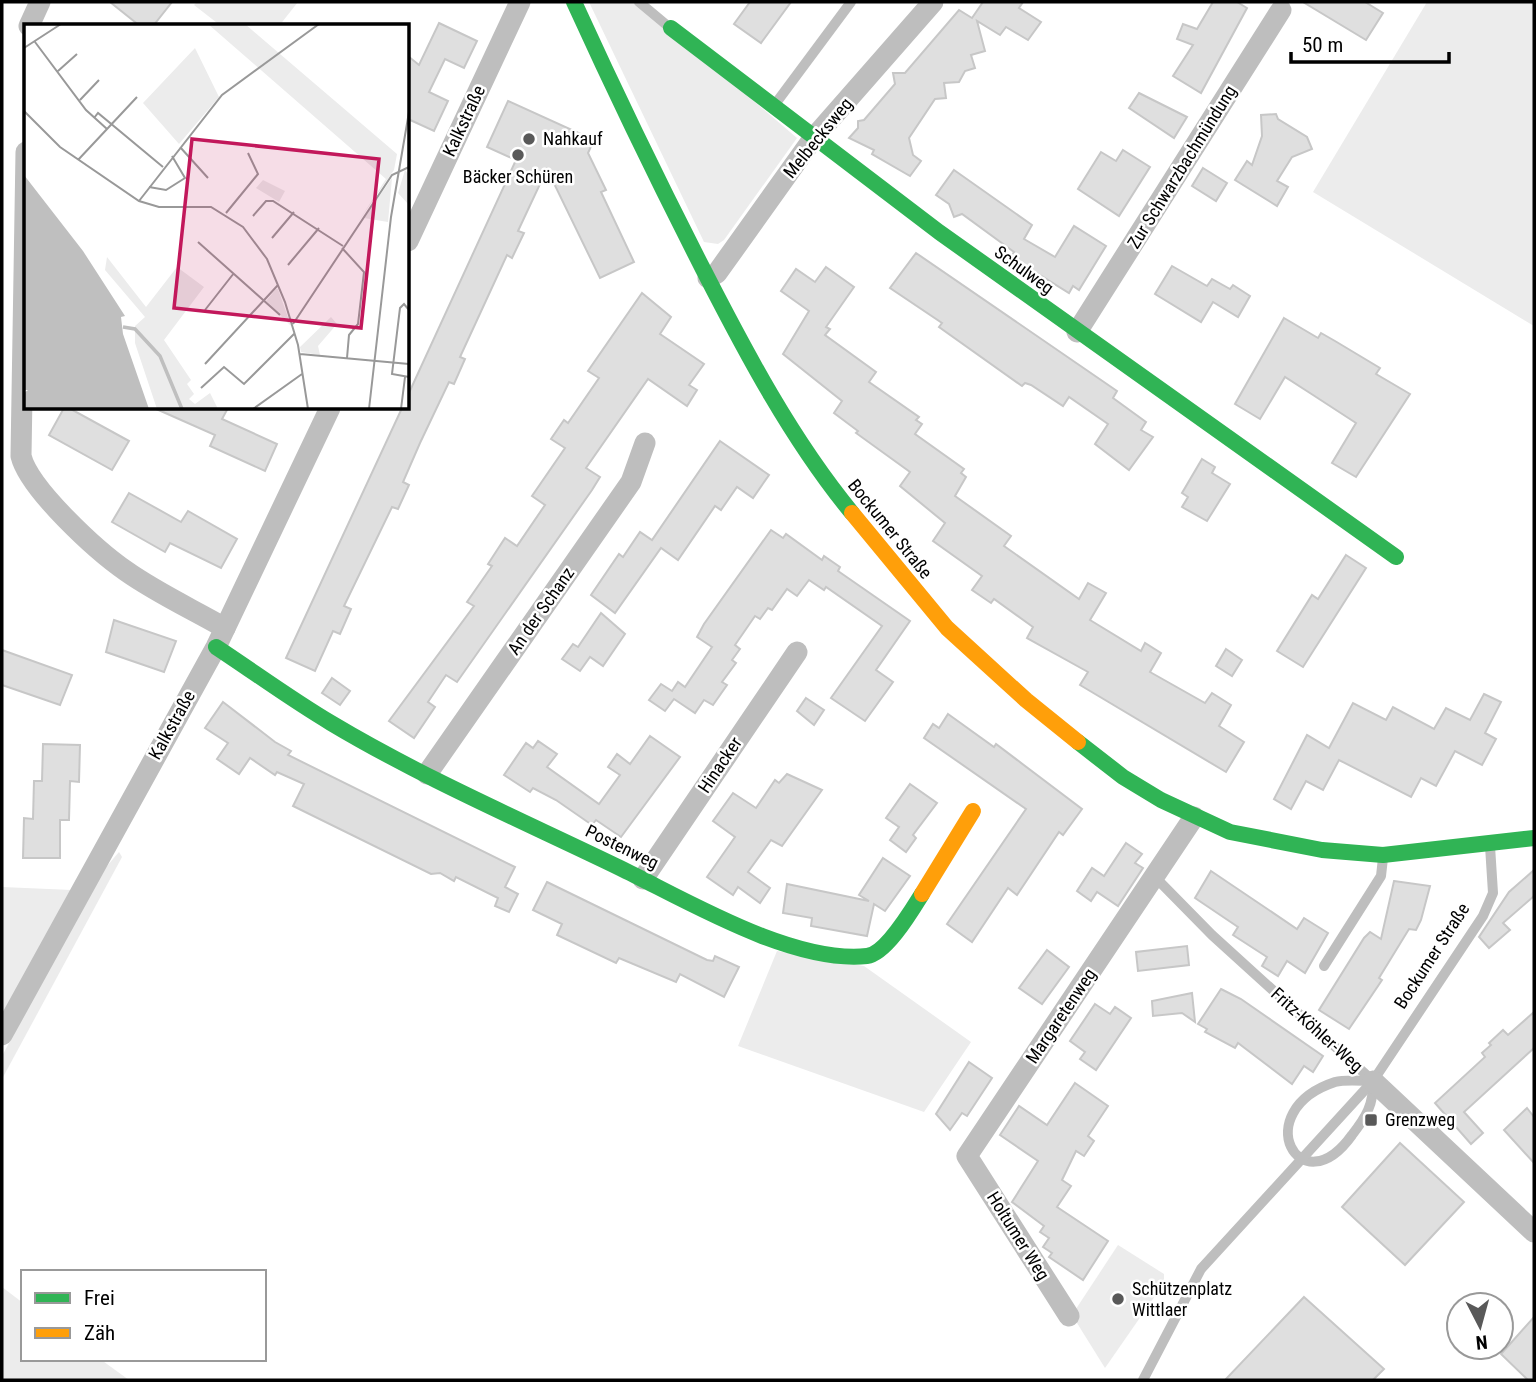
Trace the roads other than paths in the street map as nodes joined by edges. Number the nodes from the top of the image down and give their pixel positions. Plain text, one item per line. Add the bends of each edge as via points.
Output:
1 (40, 2) edge
2 (520, 2) edge
3 (574, 2) edge
4 (639, 2) edge
5 (851, 2) edge
6 (933, 2) edge
7 (1284, 6) edge
8 (30, 24) edge
9 (671, 28) joint
10 (772, 109) junction
11 (812, 140) junction
12 (410, 237) edge
13 (24, 274) edge
14 (708, 278) junction
15 (1077, 332) junction
16 (329, 410) edge
17 (645, 443) dead end
18 (1396, 557) dead end
19 (220, 638) junction
20 (797, 652) dead end
21 (428, 774) junction
22 (973, 811) dead end
23 (1194, 817) junction
24 (1534, 838) edge
25 (1489, 844) junction
26 (1383, 855) junction
27 (1154, 876) junction
28 (643, 879) junction
29 (1324, 966) dead end
30 (2, 1035) edge
31 (1368, 1076) junction
32 (967, 1156) joint
33 (1303, 1160) junction
34 (1534, 1232) edge
35 (1069, 1316) dead end
36 (1143, 1380) edge

1 - 8 street
2 - 12 street, Kalkstraße
3 - 14 street, Bockumer Straße
4 - 9 lane, Schulweg
5 - 10 lane
6 - 11 street, Melbecksweg
7 - 15 street, Zur Schwarzbachmündung
9 - 10 street, Schulweg
10 - 11 street, Schulweg
11 - 14 street, Melbecksweg via 717,273
11 - 15 street, Schulweg
13 - 19 street via 24,471 49,502 127,572
14 - 23 street, Bockumer Straße via 739,339 823,478 947,628 1042,714 1123,776
15 - 18 street, Schulweg
16 - 19 street, Kalkstraße
17 - 21 street, An der Schanz via 631,482
19 - 21 street, Postenweg via 331,723
19 - 30 street, Kalkstraße
20 - 28 street, Hinacker
21 - 28 street, Postenweg
22 - 28 street, Postenweg via 903,923 869,956 821,953 749,931
23 - 26 street, Bockumer Straße via 1230,832 1322,850
23 - 27 street
24 - 25 street, Bockumer Straße
25 - 26 street, Bockumer Straße
25 - 31 lane, Bockumer Straße via 1493,893 1483,916
26 - 29 lane via 1381,876
27 - 31 lane, Fritz-Köhler-Weg via 1182,907
27 - 32 street, Margaretenweg
31 - 33 lane
31 - 33 lane via 1374,1098 1345,1146 1320,1162
31 - 33 lane via 1337,1082 1297,1107 1286,1124 1287,1142
31 - 34 street, Fritz-Köhler-Weg
32 - 35 street, Holtumer Weg
33 - 36 lane via 1201,1269

